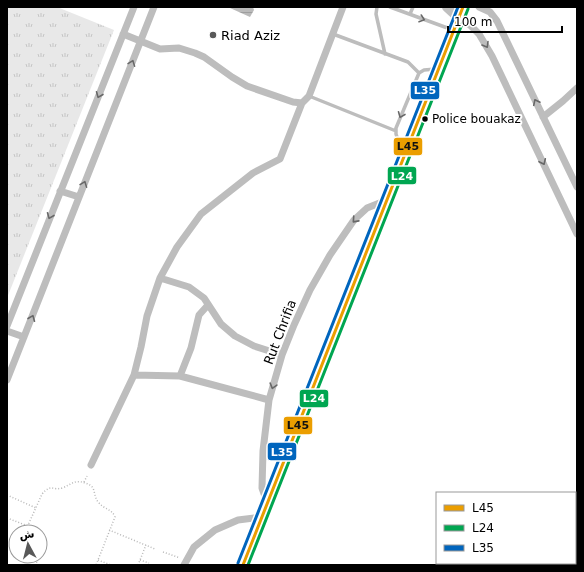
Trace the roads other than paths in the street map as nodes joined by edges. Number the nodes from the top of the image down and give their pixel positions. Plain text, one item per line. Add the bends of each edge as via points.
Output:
1 (134, 7) edge
2 (154, 7) edge
3 (343, 7) edge
4 (377, 7) edge
5 (390, 7) edge
6 (413, 7) edge
7 (447, 7) edge
8 (463, 7) edge
9 (480, 7) edge
10 (410, 14) junction
11 (459, 18) junction
12 (454, 30) junction
13 (123, 34) junction
14 (333, 34) junction
15 (140, 41) junction
16 (385, 54) junction
17 (439, 69) junction
18 (419, 73) junction
19 (577, 88) edge
20 (309, 96) junction
21 (302, 102) junction
22 (543, 116) junction
23 (396, 131) junction
24 (407, 149) junction
25 (577, 187) edge
26 (60, 191) junction
27 (79, 197) junction
28 (387, 200) junction
29 (577, 234) edge
30 (160, 278) junction
31 (208, 305) junction
32 (7, 326) edge
33 (7, 331) edge
34 (24, 337) junction
35 (282, 355) junction
36 (134, 375) junction
37 (180, 376) junction
38 (7, 380) edge
39 (270, 400) junction
40 (91, 465) dead end
41 (268, 503) junction
42 (262, 517) junction
43 (185, 563) edge
44 (244, 565) edge

1 - 13 street
2 - 15 street
3 - 14 street
4 - 16 lane via 376,14
5 - 10 lane
6 - 10 lane
7 - 11 street
8 - 11 main road
22 -> 9 street via 497,21 490,12
10 -> 12 lane
11 - 12 main road
11 -> 29 street via 479,34 492,56
12 - 17 main road
13 - 15 street
13 -> 26 street
14 - 16 lane
14 - 20 street
15 - 21 street via 160,48 180,48 195,53 247,86 293,102
27 -> 15 street
16 - 18 lane via 408,62
17 - 18 lane
17 - 24 main road
18 -> 23 lane
19 - 22 street
20 - 21 street
20 - 23 lane
21 - 30 street via 280,159 253,173 201,214 177,247
22 - 25 street
23 - 24 lane via 397,138
24 - 28 main road
26 - 27 street
26 -> 32 street
34 -> 27 street
28 -> 35 street, Rut Chrifia via 367,208 354,220 330,255 310,290
28 - 41 main road
30 - 31 street via 189,287 204,298
30 - 36 street via 147,316
31 - 35 street via 221,324 235,336 254,346
31 - 37 street via 199,315 192,348
33 - 34 street
34 - 38 street
35 -> 39 street, Rut Chrifia
36 - 37 street
36 - 40 street
37 - 39 street
39 - 41 street, Rut Chrifia via 263,451 262,488
41 - 42 main road
42 - 43 street via 238,520 215,530 194,547
42 - 44 main road

